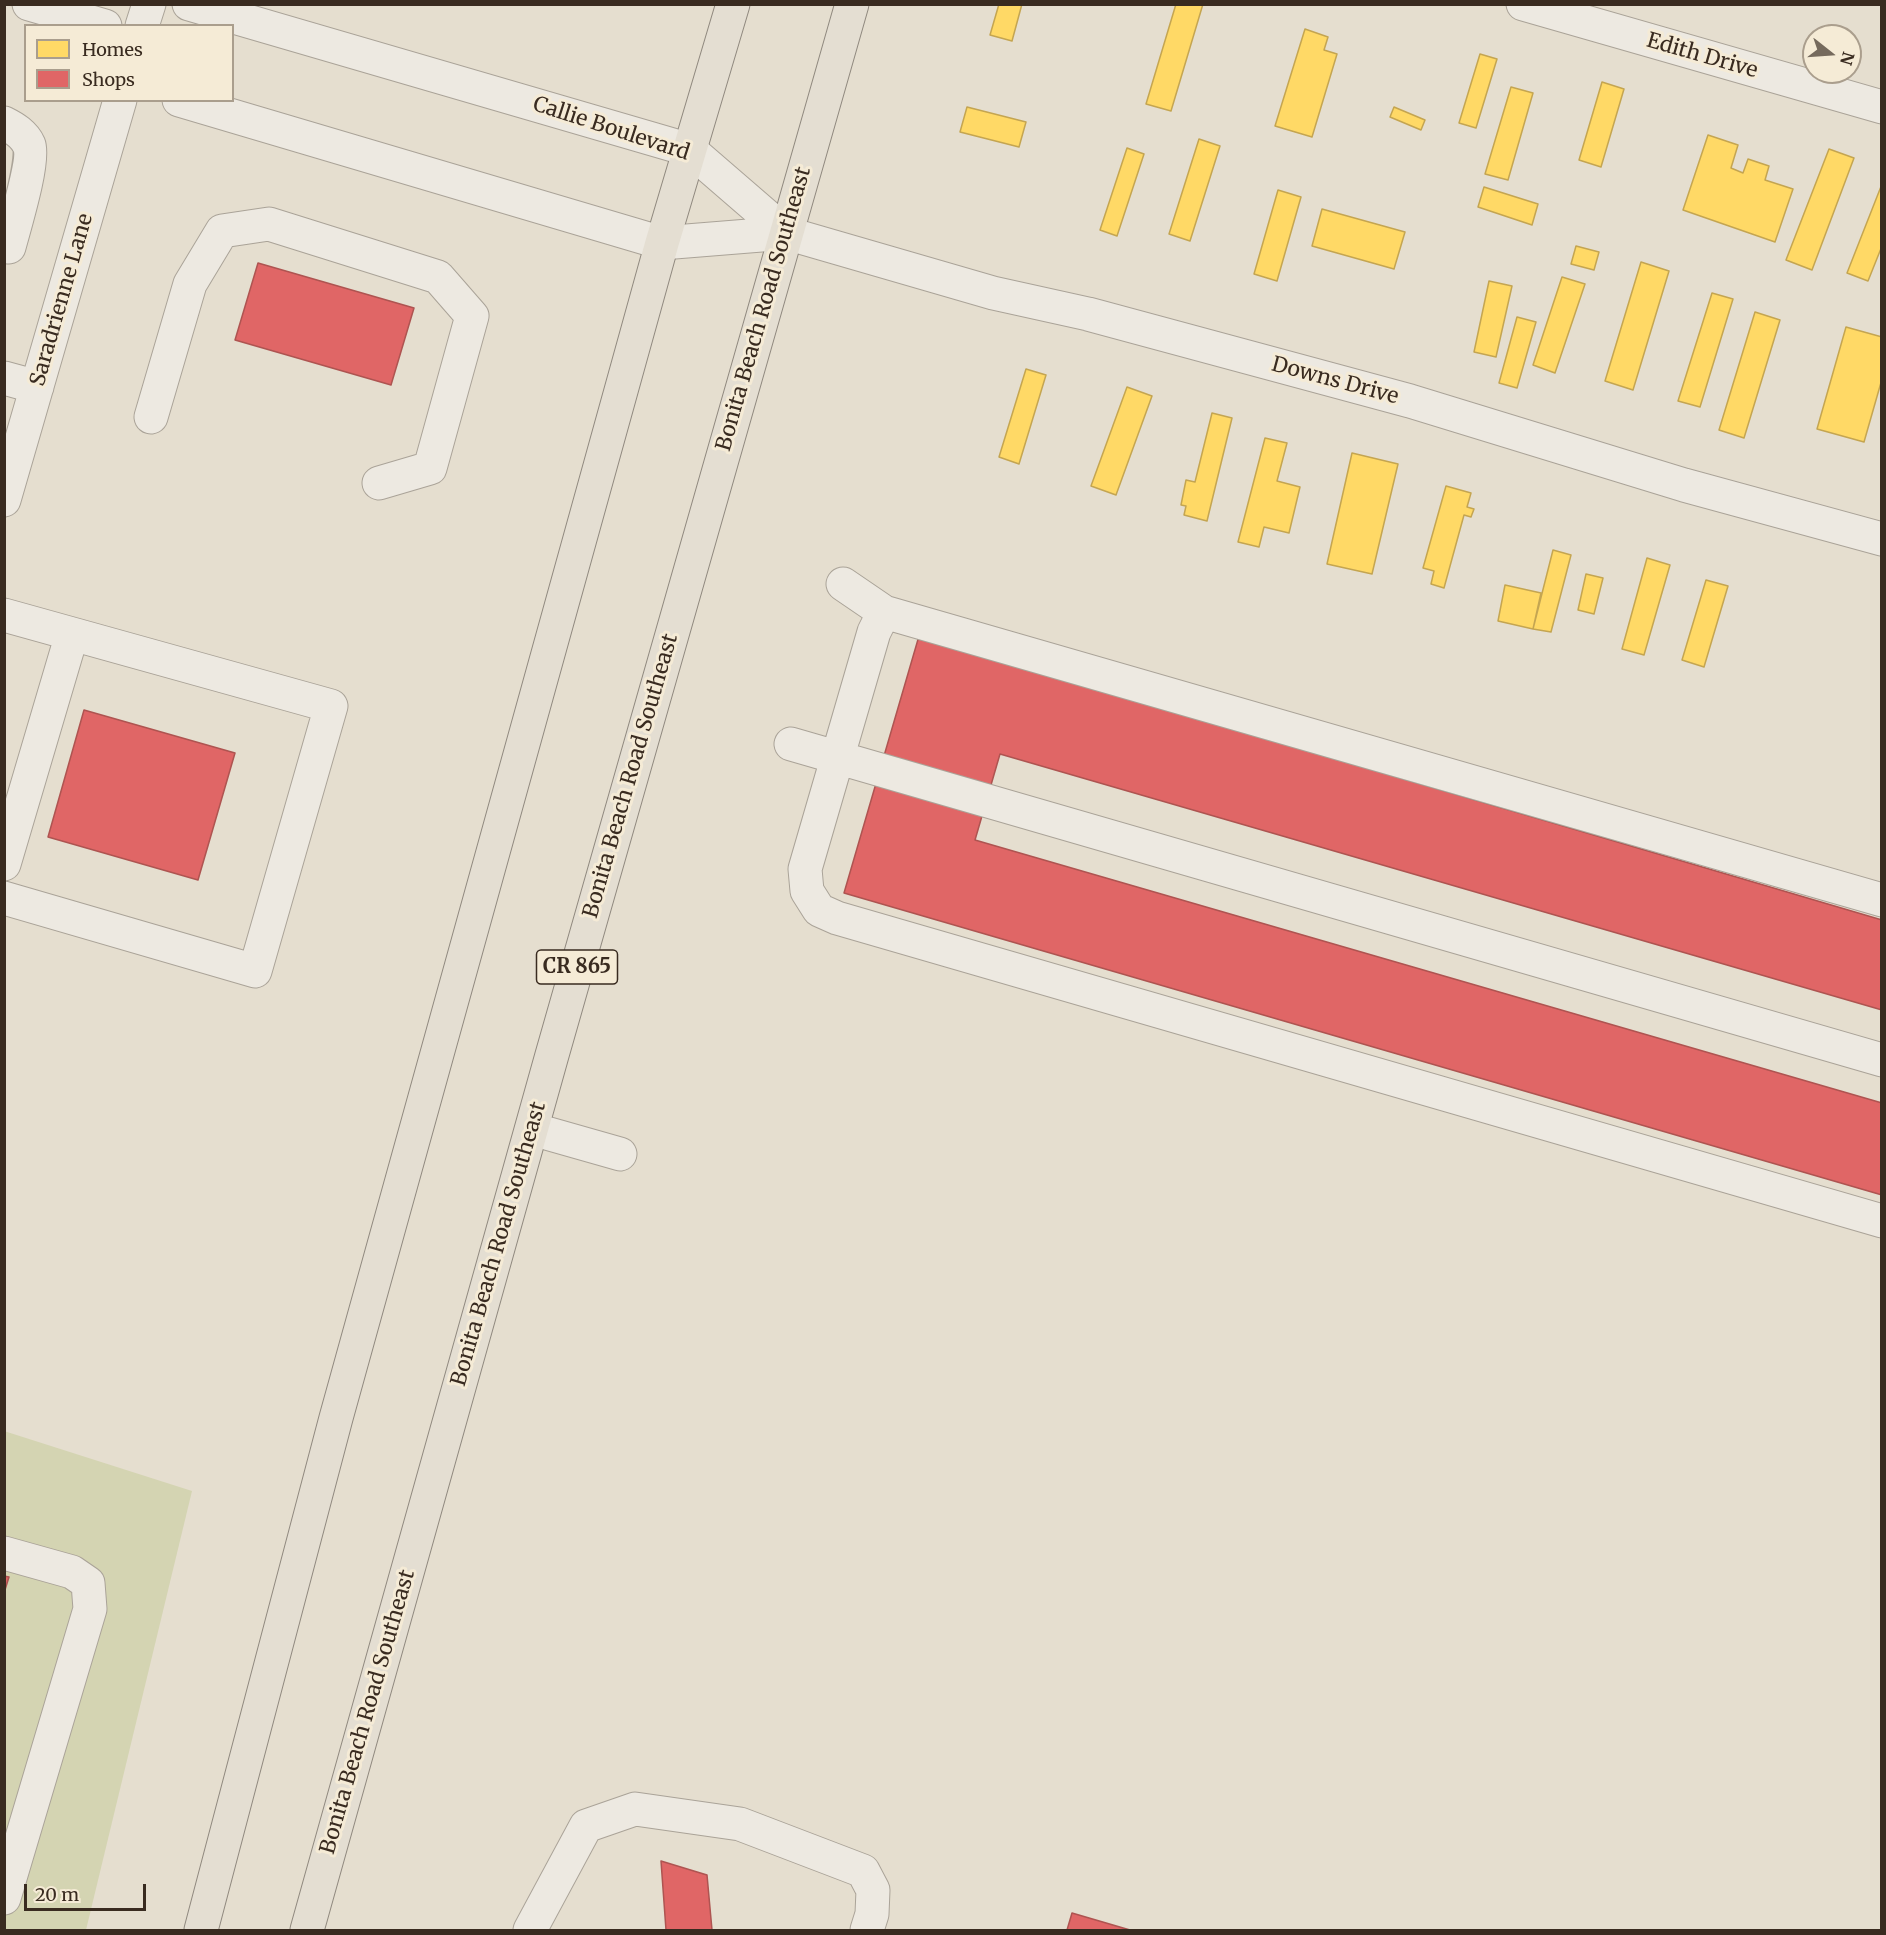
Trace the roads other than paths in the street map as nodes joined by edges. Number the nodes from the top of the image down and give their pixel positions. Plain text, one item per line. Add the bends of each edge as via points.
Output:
1 (29, 4) edge
2 (149, 4) edge
3 (189, 4) edge
4 (733, 4) edge
5 (852, 4) edge
6 (1523, 4) edge
7 (98, 24) edge
8 (143, 24) edge
9 (119, 102) edge
10 (185, 102) edge
11 (1881, 107) edge
12 (4, 123) edge
13 (690, 150) junction
14 (786, 233) junction
15 (663, 243) junction
16 (6, 252) edge
17 (4, 378) edge
18 (37, 387) junction
19 (152, 417) dead end
20 (379, 483) dead end
21 (4, 500) edge
22 (1881, 539) edge
23 (843, 584) dead end
24 (884, 612) junction
25 (4, 615) edge
26 (72, 634) junction
27 (791, 744) dead end
28 (838, 758) junction
29 (4, 864) edge
30 (4, 898) edge
31 (1881, 900) edge
32 (1881, 1060) edge
33 (532, 1129) junction
34 (620, 1154) dead end
35 (1881, 1221) edge
36 (4, 1553) edge
37 (4, 1898) edge
38 (201, 1930) edge
39 (307, 1930) edge
40 (530, 1930) edge
41 (867, 1930) edge

1 - 7 street
2 - 8 street
3 - 13 street, Callie Boulevard
4 - 13 main road
5 - 14 main road, Bonita Beach Road Southeast / CR 865
6 - 11 street, Edith Drive
9 - 18 street, Saradrienne Lane
10 - 15 street
12 - 16 street via 21,132 30,146
13 - 14 street, Callie Boulevard
13 - 15 main road
14 - 15 street
14 - 22 street, Downs Drive via 993,293 1088,314 1410,401 1684,485
14 - 33 main road, Bonita Beach Road Southeast / CR 865
15 - 38 main road via 336,1418
17 - 18 street
18 - 21 street, Saradrienne Lane
19 - 20 street via 190,284 216,240 222,231 269,224 438,277 472,316 430,468
23 - 24 street
24 - 28 street via 874,632
24 - 31 street
25 - 26 street
26 - 29 street
26 - 30 street via 330,706 255,970
27 - 28 street
28 - 32 street
28 - 35 street via 806,869 807,891 819,910 837,918
33 - 34 street
33 - 39 main road, Bonita Beach Road Southeast / CR 865
36 - 37 street via 72,1572 88,1583 90,1608
40 - 41 street via 586,1826 635,1809 740,1824 863,1871 873,1890

